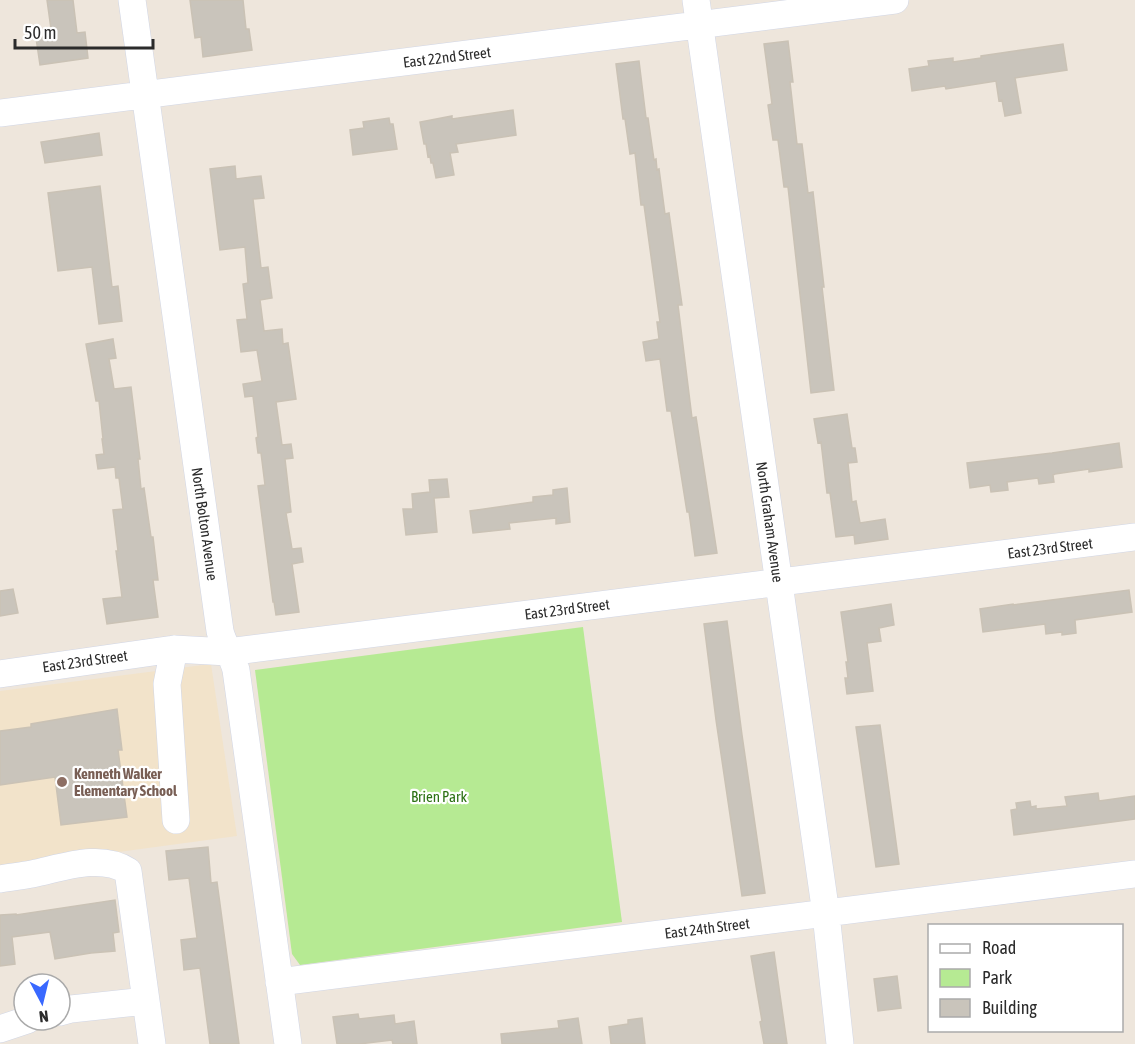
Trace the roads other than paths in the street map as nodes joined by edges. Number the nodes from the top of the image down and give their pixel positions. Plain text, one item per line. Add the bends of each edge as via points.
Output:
1 (132, 0) edge
2 (895, 0) edge
3 (698, 12) edge
4 (146, 94) junction
5 (0, 113) edge
6 (1135, 537) edge
7 (779, 582) junction
8 (174, 649) junction
9 (228, 652) junction
10 (145, 653) junction
11 (0, 674) edge
12 (167, 684) junction
13 (176, 820) dead end
14 (1135, 874) edge
15 (0, 879) edge
16 (826, 914) junction
17 (279, 982) junction
18 (146, 1001) junction
19 (72, 1010) edge
20 (152, 1044) edge
21 (288, 1044) edge
22 (840, 1044) edge

1 - 4 street, North Bolton Avenue
2 - 3 street, East 22nd Street
3 - 4 street, East 22nd Street
3 - 7 street, North Graham Avenue
4 - 5 street, East 22nd Street
4 - 9 street, North Bolton Avenue via 220,631
6 - 7 street, East 23rd Street
7 - 9 street, East 23rd Street
7 - 16 street, North Graham Avenue
8 - 9 street, East 23rd Street
8 - 10 street, East 23rd Street
8 - 12 street
9 - 17 street, North Bolton Avenue via 236,670
10 - 11 street, East 23rd Street
10 - 12 street
12 - 13 street
14 - 16 street, East 24th Street
15 - 18 street via 85,863 128,871
16 - 17 street, East 24th Street
16 - 22 street, North Graham Avenue
17 - 21 street, North Bolton Avenue
18 - 19 street
18 - 20 street

